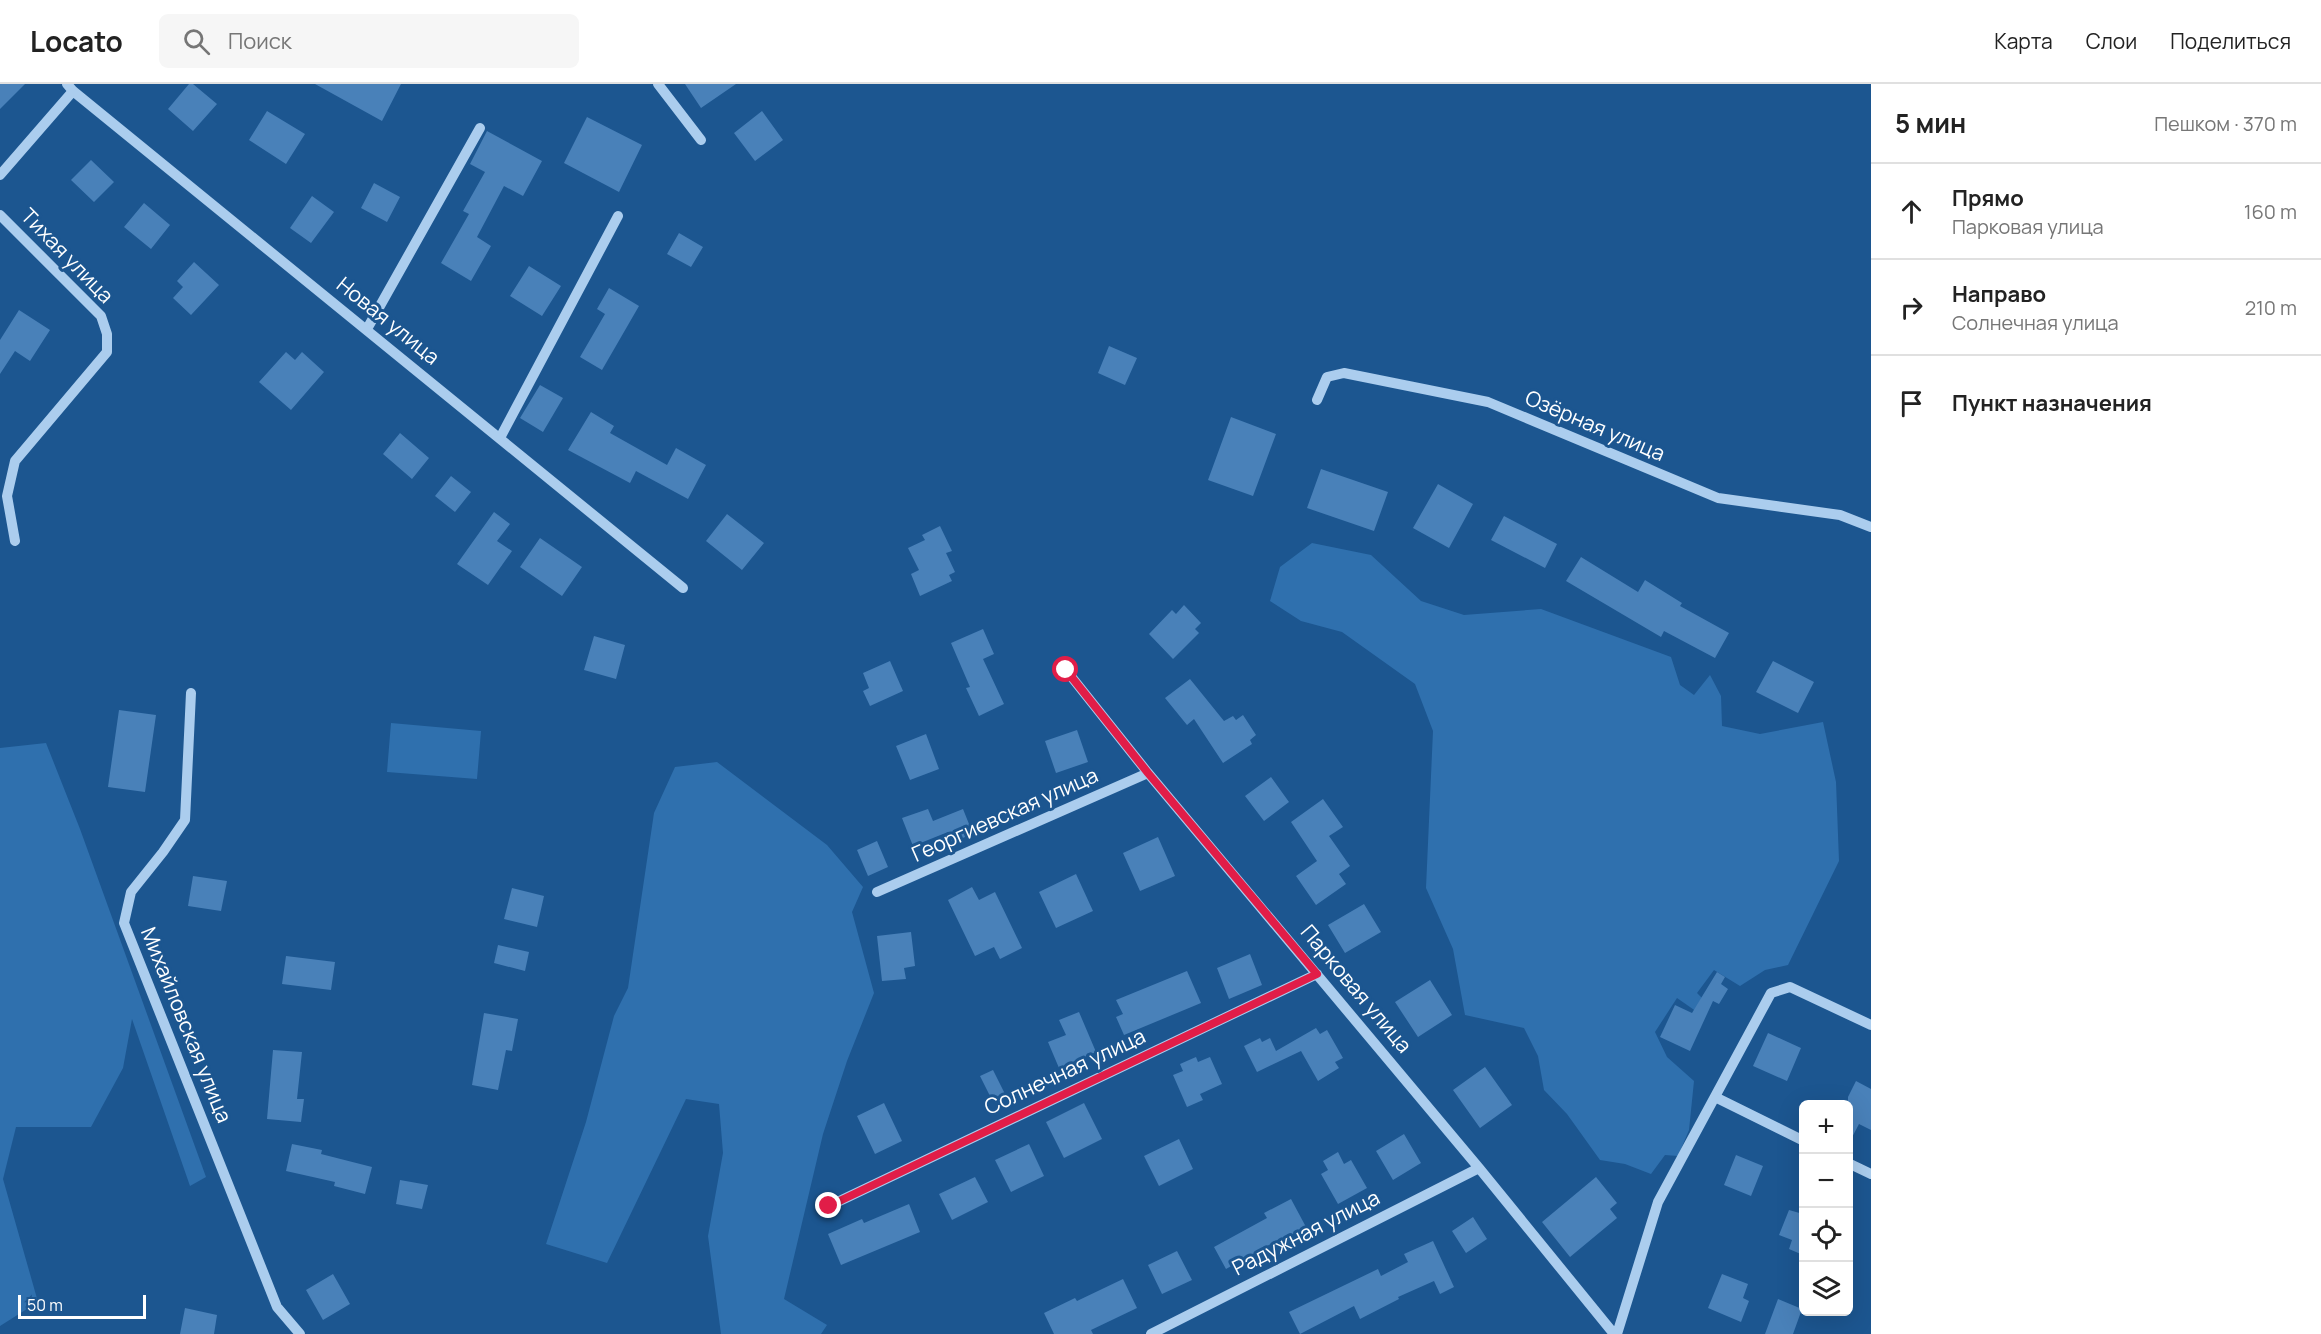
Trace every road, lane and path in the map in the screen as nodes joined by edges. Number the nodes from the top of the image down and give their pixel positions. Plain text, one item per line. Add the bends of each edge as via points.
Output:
1 (658, 84) edge
2 (70, 87) edge
3 (480, 128) dead end
4 (701, 140) dead end
5 (0, 175) edge
6 (0, 215) edge
7 (618, 216) dead end
8 (367, 329) junction
9 (1317, 400) dead end
10 (500, 438) junction
11 (1871, 527) edge
12 (15, 541) dead end
13 (683, 588) dead end
14 (1066, 670) dead end
15 (191, 693) dead end
16 (1148, 773) junction
17 (877, 892) dead end
18 (1317, 974) junction
19 (1871, 1025) edge
20 (1715, 1097) junction
21 (1799, 1139) edge
22 (1853, 1165) edge
23 (1479, 1168) junction
24 (1871, 1174) edge
25 (829, 1206) dead end
26 (300, 1334) edge
27 (1151, 1334) edge
28 (1616, 1334) edge

1 - 4 street
2 - 5 street
2 - 8 street, Новая улица
3 - 8 street
6 - 12 street, Тихая улица via 101,316 107,334 107,352 15,461 8,496
7 - 10 street
8 - 10 street, Новая улица
9 - 11 street, Озёрная улица via 1327,377 1344,373 1488,402 1718,498 1840,515
10 - 13 street, Новая улица
14 - 16 street, Парковая улица
15 - 26 street, Михайловская улица via 185,819 131,892 124,923 277,1307
16 - 17 street, Георгиевская улица
16 - 18 street, Парковая улица
18 - 23 street, Парковая улица
18 - 25 street, Солнечная улица
19 - 20 street via 1790,987 1771,993
20 - 21 street
20 - 28 street via 1659,1202
22 - 24 street
23 - 27 street, Радужная улица
23 - 28 street, Парковая улица

